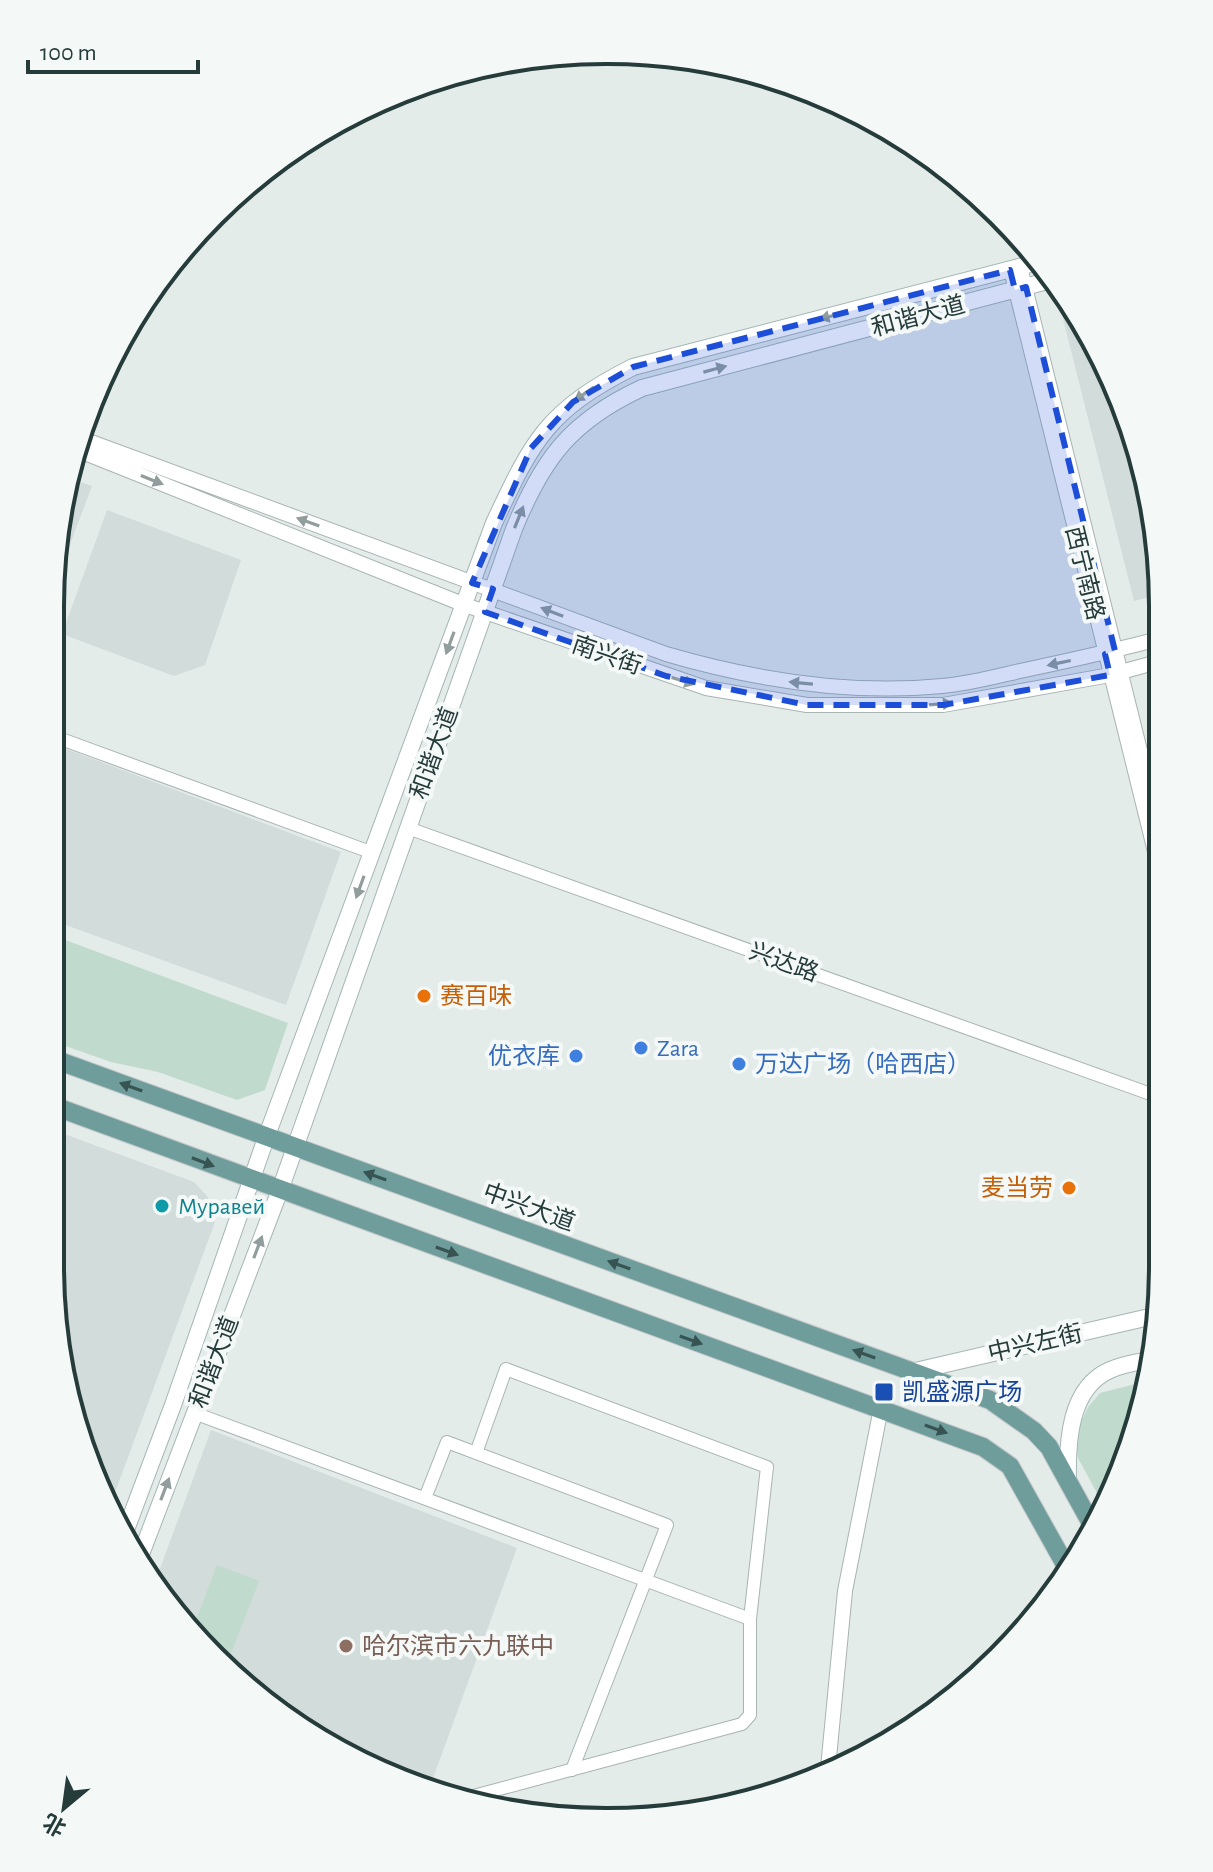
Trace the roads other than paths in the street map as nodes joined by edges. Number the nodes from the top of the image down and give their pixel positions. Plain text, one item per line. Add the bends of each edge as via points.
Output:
1 (1028, 265) edge
2 (1015, 269) junction
3 (1042, 283) edge
4 (1020, 289) junction
5 (90, 442) edge
6 (86, 453) edge
7 (472, 583) junction
8 (493, 589) junction
9 (465, 605) junction
10 (485, 612) junction
11 (1149, 642) edge
12 (1110, 652) junction
13 (1149, 664) edge
14 (1115, 673) junction
15 (64, 740) edge
16 (1149, 790) edge
17 (1149, 826) edge
18 (408, 828) junction
19 (373, 853) junction
20 (64, 1063) edge
21 (1149, 1093) edge
22 (64, 1110) edge
23 (266, 1138) junction
24 (294, 1147) junction
25 (252, 1180) junction
26 (280, 1190) junction
27 (1146, 1318) edge
28 (1140, 1362) edge
29 (911, 1372) junction
30 (881, 1408) junction
31 (194, 1413) junction
32 (476, 1453) junction
33 (1068, 1482) junction
34 (425, 1498) junction
35 (1087, 1516) edge
36 (129, 1522) edge
37 (143, 1548) edge
38 (1062, 1560) edge
39 (646, 1580) junction
40 (750, 1619) junction
41 (829, 1760) edge
42 (572, 1770) junction
43 (482, 1794) edge

1 - 2 main road, 和谐大道
2 - 4 street, 西宁南路
2 -> 7 main road, 和谐大道 via 633,367 594,387 558,416 531,448
3 - 4 main road, 和谐大道
8 -> 4 main road, 和谐大道 via 540,473 561,443 602,408 642,388
4 - 12 street, 西宁南路
7 -> 5 street, 南兴街
6 -> 9 street, 南兴街
7 - 8 street, 南兴街
7 - 9 main road, 和谐大道
8 - 10 main road, 和谐大道
12 -> 8 street, 南兴街 via 940,686 855,688 785,682 666,654
9 - 10 street, 南兴街
9 -> 19 main road, 和谐大道
10 -> 14 street, 南兴街 via 706,688 807,705 943,705
10 - 18 main road, 和谐大道
11 - 12 street, 南兴街
12 - 14 street, 西宁南路
13 - 14 street, 南兴街
14 - 16 street, 西宁南路
14 - 17 street, 西宁南路
15 - 19 street
18 - 21 street, 兴达路
18 - 24 main road, 和谐大道
19 -> 23 main road, 和谐大道
23 -> 20 main road, 中兴大道
22 -> 25 main road
23 - 24 main road, 中兴大道
23 - 25 main road, 和谐大道
24 - 26 main road, 和谐大道
29 -> 24 main road, 中兴大道
25 - 26 main road
25 - 36 main road, 和谐大道
26 -> 30 main road
31 -> 26 main road, 和谐大道
27 - 29 main road, 中兴左街
28 - 33 main road, 中兴左街 via 1111,1369 1091,1384 1069,1433
29 - 33 main road, 中兴大道 via 990,1400 1034,1431
30 -> 38 main road via 983,1447 1010,1466
30 - 41 street via 845,1591
31 - 34 street
37 -> 31 main road, 和谐大道
32 - 34 street via 447,1442
32 - 39 street via 667,1525
32 - 40 street via 506,1369 767,1467
33 - 35 main road, 中兴大道
34 - 39 street
39 - 40 street
39 - 42 street
40 - 42 street via 750,1715 742,1724
42 - 43 street

